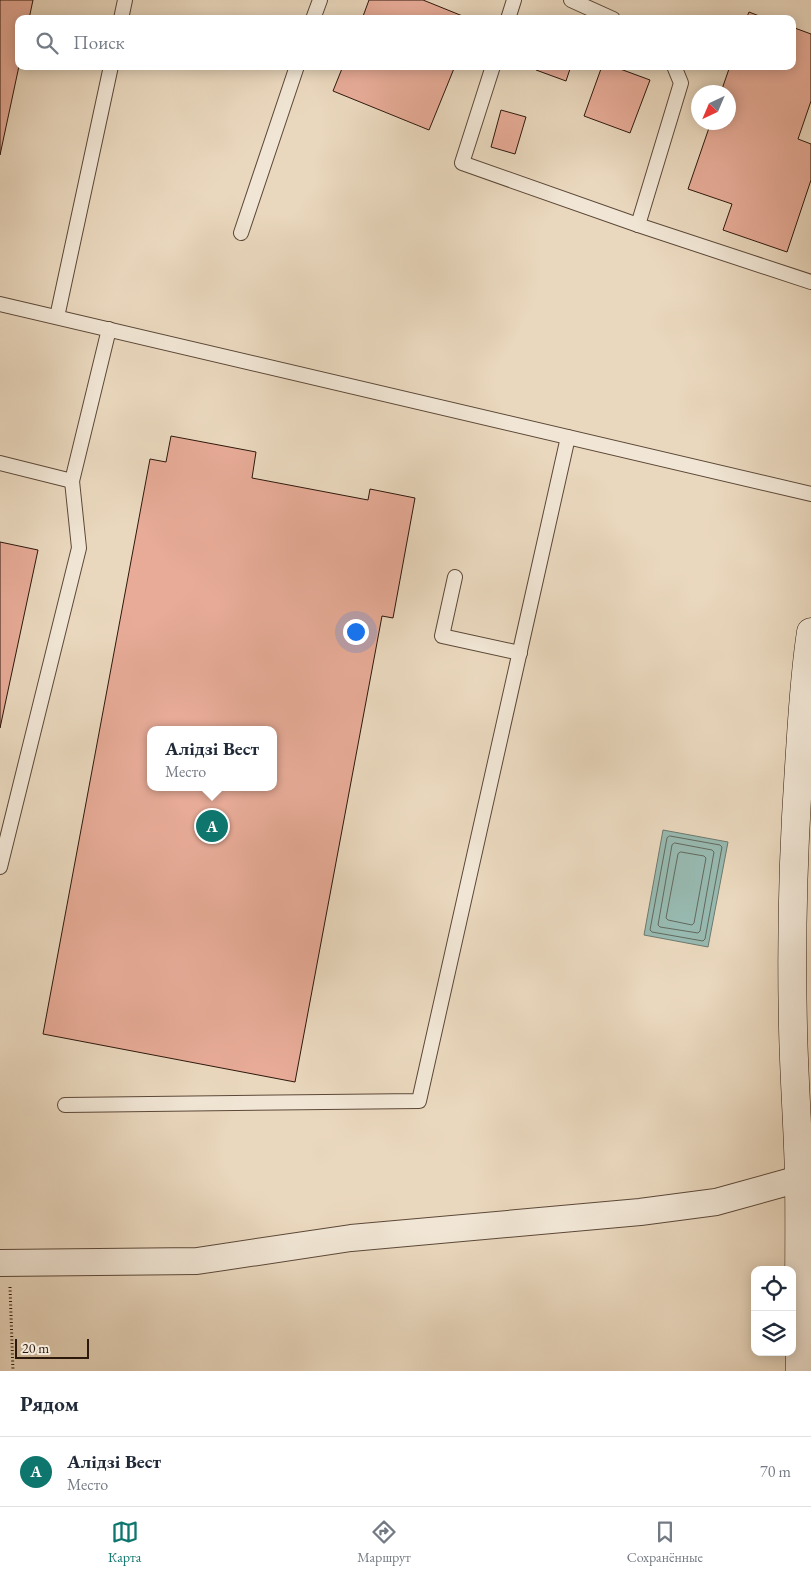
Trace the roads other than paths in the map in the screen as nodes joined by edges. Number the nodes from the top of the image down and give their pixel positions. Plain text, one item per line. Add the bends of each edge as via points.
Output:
1 (125, 0) edge
2 (320, 0) edge
3 (514, 0) edge
4 (571, 0) edge
5 (122, 15) edge
6 (314, 15) edge
7 (509, 15) edge
8 (604, 15) edge
9 (110, 70) edge
10 (296, 70) edge
11 (491, 70) edge
12 (676, 70) edge
13 (638, 225) junction
14 (241, 234) dead end
15 (811, 282) edge
16 (0, 304) edge
17 (58, 317) junction
18 (109, 329) junction
19 (568, 437) junction
20 (0, 463) edge
21 (72, 481) junction
22 (811, 494) edge
23 (455, 577) dead end
24 (811, 632) edge
25 (520, 654) junction
26 (0, 867) edge
27 (65, 1105) dead end
28 (799, 1179) junction
29 (5, 1263) edge
30 (800, 1371) edge

1 - 5 lane
2 - 6 lane
3 - 7 lane
4 - 8 lane
9 - 17 lane
10 - 14 lane
11 - 13 lane via 462,163
12 - 13 lane via 682,82
13 - 15 lane
16 - 17 lane
17 - 18 lane
18 - 19 lane
18 - 21 lane
19 - 22 lane
19 - 25 lane
20 - 21 lane
21 - 26 lane via 78,548
23 - 25 lane via 442,636
24 - 28 main road via 799,764 792,909
25 - 27 lane via 419,1101
28 - 29 street via 716,1202 351,1238 197,1261
28 - 30 main road

